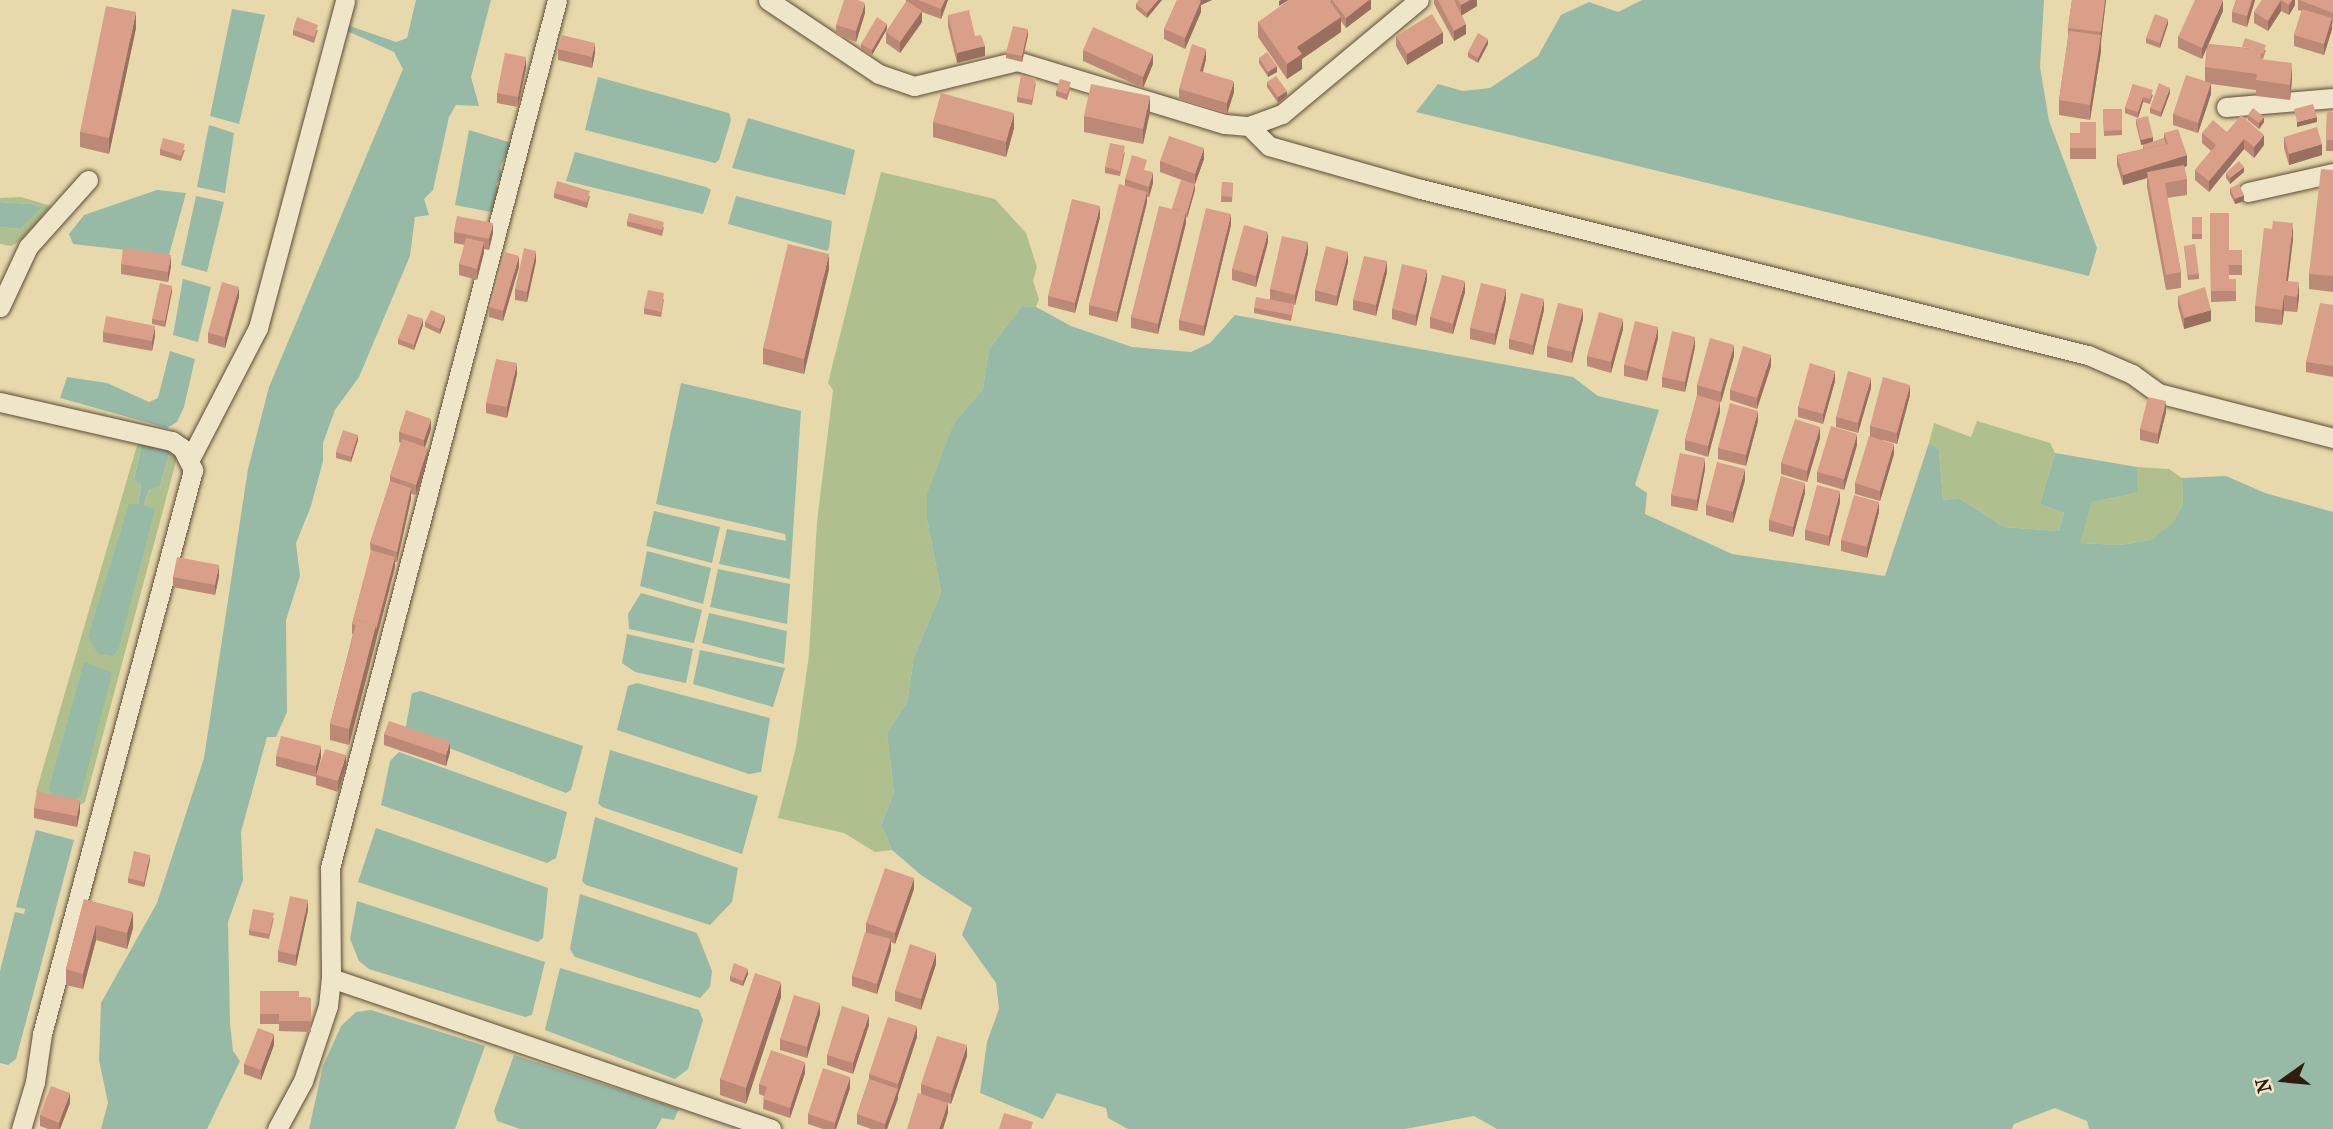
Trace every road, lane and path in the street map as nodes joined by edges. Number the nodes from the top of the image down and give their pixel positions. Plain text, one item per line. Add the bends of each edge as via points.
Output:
1 (345, 0) edge
2 (557, 0) edge
3 (768, 0) edge
4 (1419, 0) edge
5 (2333, 98) edge
6 (2227, 107) dead end
7 (1249, 126) junction
8 (2333, 173) edge
9 (88, 180) dead end
10 (2248, 192) dead end
11 (0, 307) edge
12 (0, 402) edge
13 (2333, 438) edge
14 (190, 459) junction
15 (331, 978) junction
16 (21, 1129) edge
17 (277, 1129) edge
18 (771, 1129) edge

1 - 14 street via 258,328
2 - 15 street via 330,868
3 - 7 street via 879,74 914,86 1017,61 1226,124
4 - 7 street via 1282,114
5 - 6 street
7 - 13 street via 1269,146 1421,189 2088,355 2132,374 2158,393
8 - 10 street
9 - 11 street via 28,247
12 - 14 street via 172,441
14 - 16 street via 194,482 42,1034 35,1082
15 - 17 street via 328,1006 303,1081
15 - 18 street

